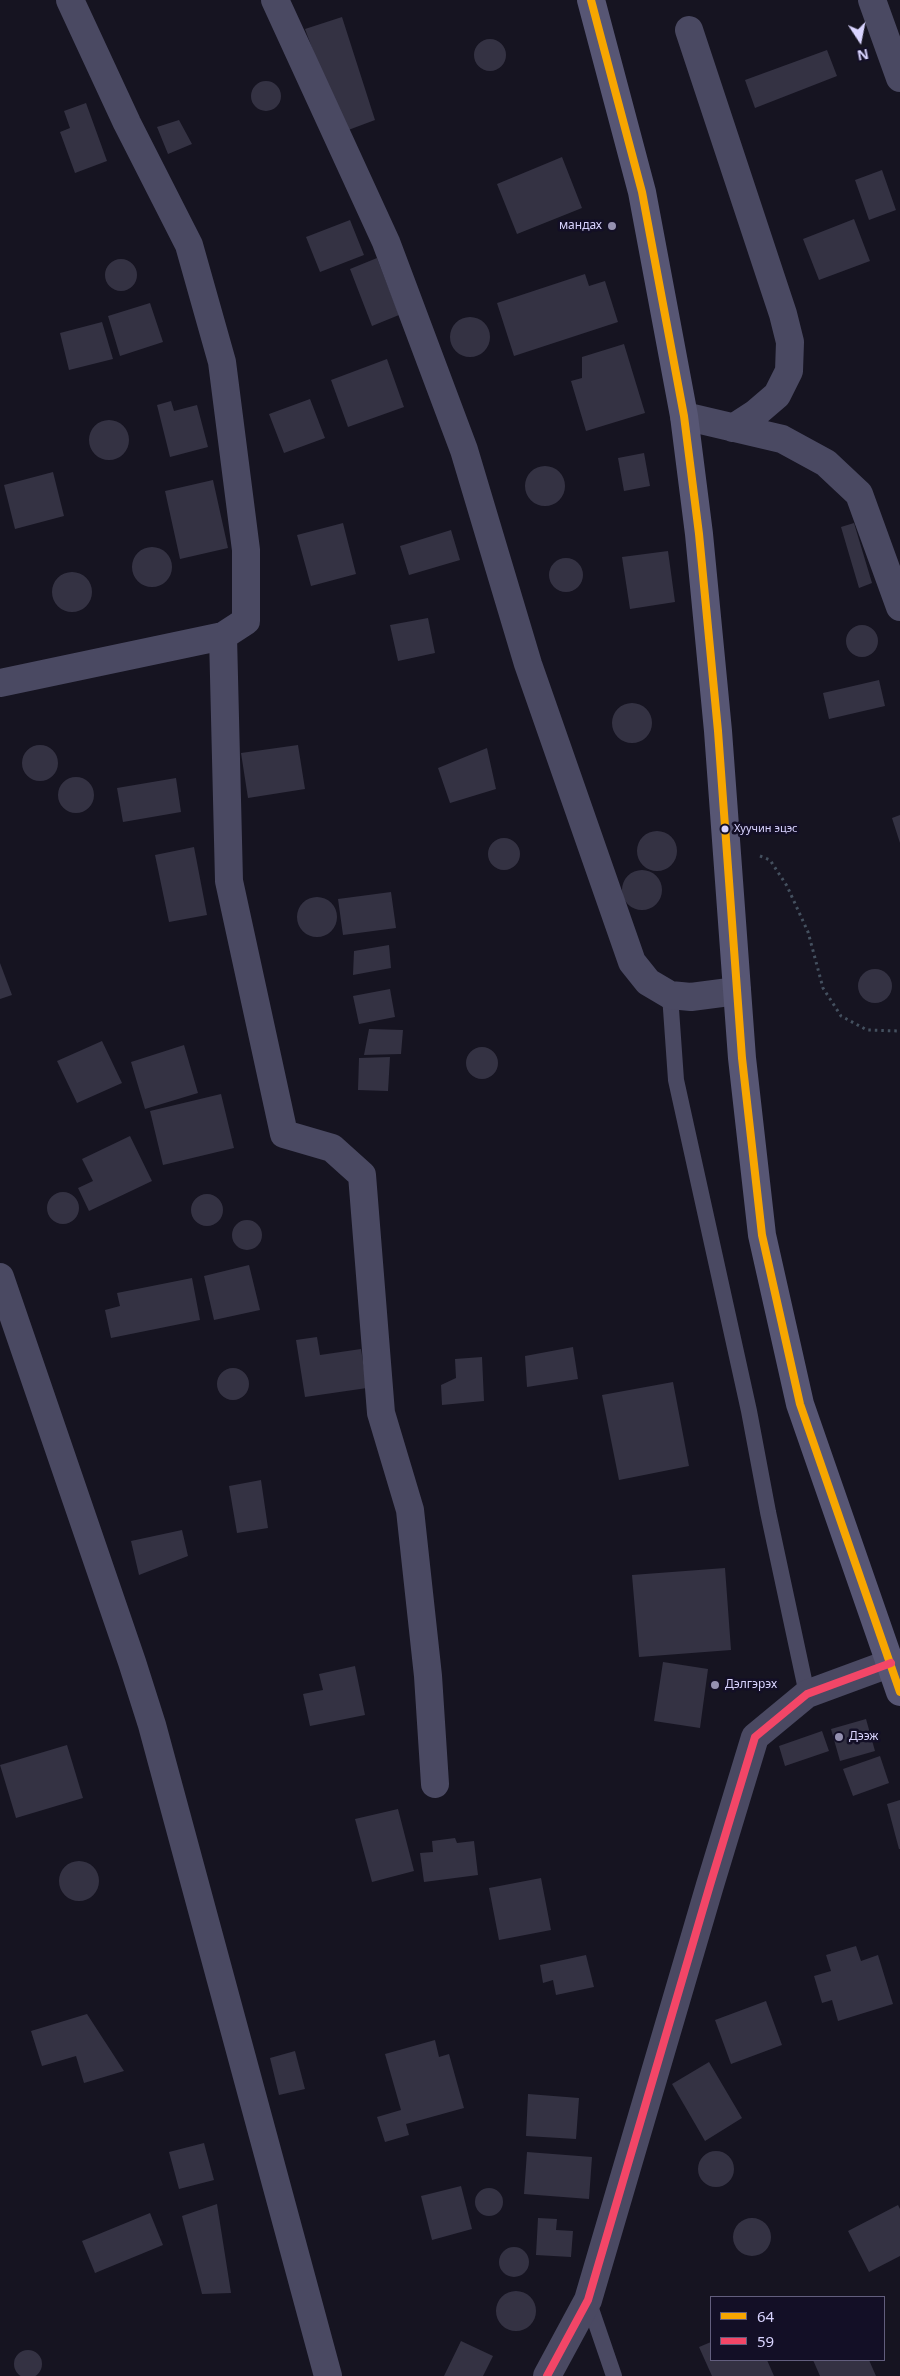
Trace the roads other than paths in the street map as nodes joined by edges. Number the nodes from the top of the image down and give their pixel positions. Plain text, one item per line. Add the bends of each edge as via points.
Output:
1 (70, 0) edge
2 (275, 0) edge
3 (590, 0) edge
4 (872, 0) edge
5 (689, 30) dead end
6 (900, 78) edge
7 (684, 416) junction
8 (733, 428) junction
9 (900, 607) edge
10 (223, 636) junction
11 (0, 683) edge
12 (737, 991) junction
13 (670, 995) junction
14 (0, 1277) edge
15 (891, 1663) junction
16 (900, 1692) edge
17 (807, 1694) junction
18 (435, 1784) dead end
19 (588, 2300) junction
20 (328, 2376) edge
21 (547, 2376) edge
22 (614, 2376) edge

1 - 10 street via 189,245 222,362 246,559 246,621
2 - 13 street via 386,242 461,441 528,664 632,962 648,982
3 - 7 main road via 642,192
4 - 6 street
5 - 8 street via 790,342 789,371 777,395
7 - 8 street
7 - 12 main road via 699,534
8 - 9 street via 782,439 826,463 859,494
10 - 11 street
10 - 18 street via 229,881 284,1134 332,1148 362,1175 380,1413 410,1510 428,1676
12 - 13 street via 691,997
12 - 15 main road via 762,1235 800,1404
13 - 17 lane via 676,1080
14 - 20 street via 152,1725
15 - 16 main road
15 - 17 street
17 - 19 street via 756,1737
19 - 21 street
19 - 22 lane

